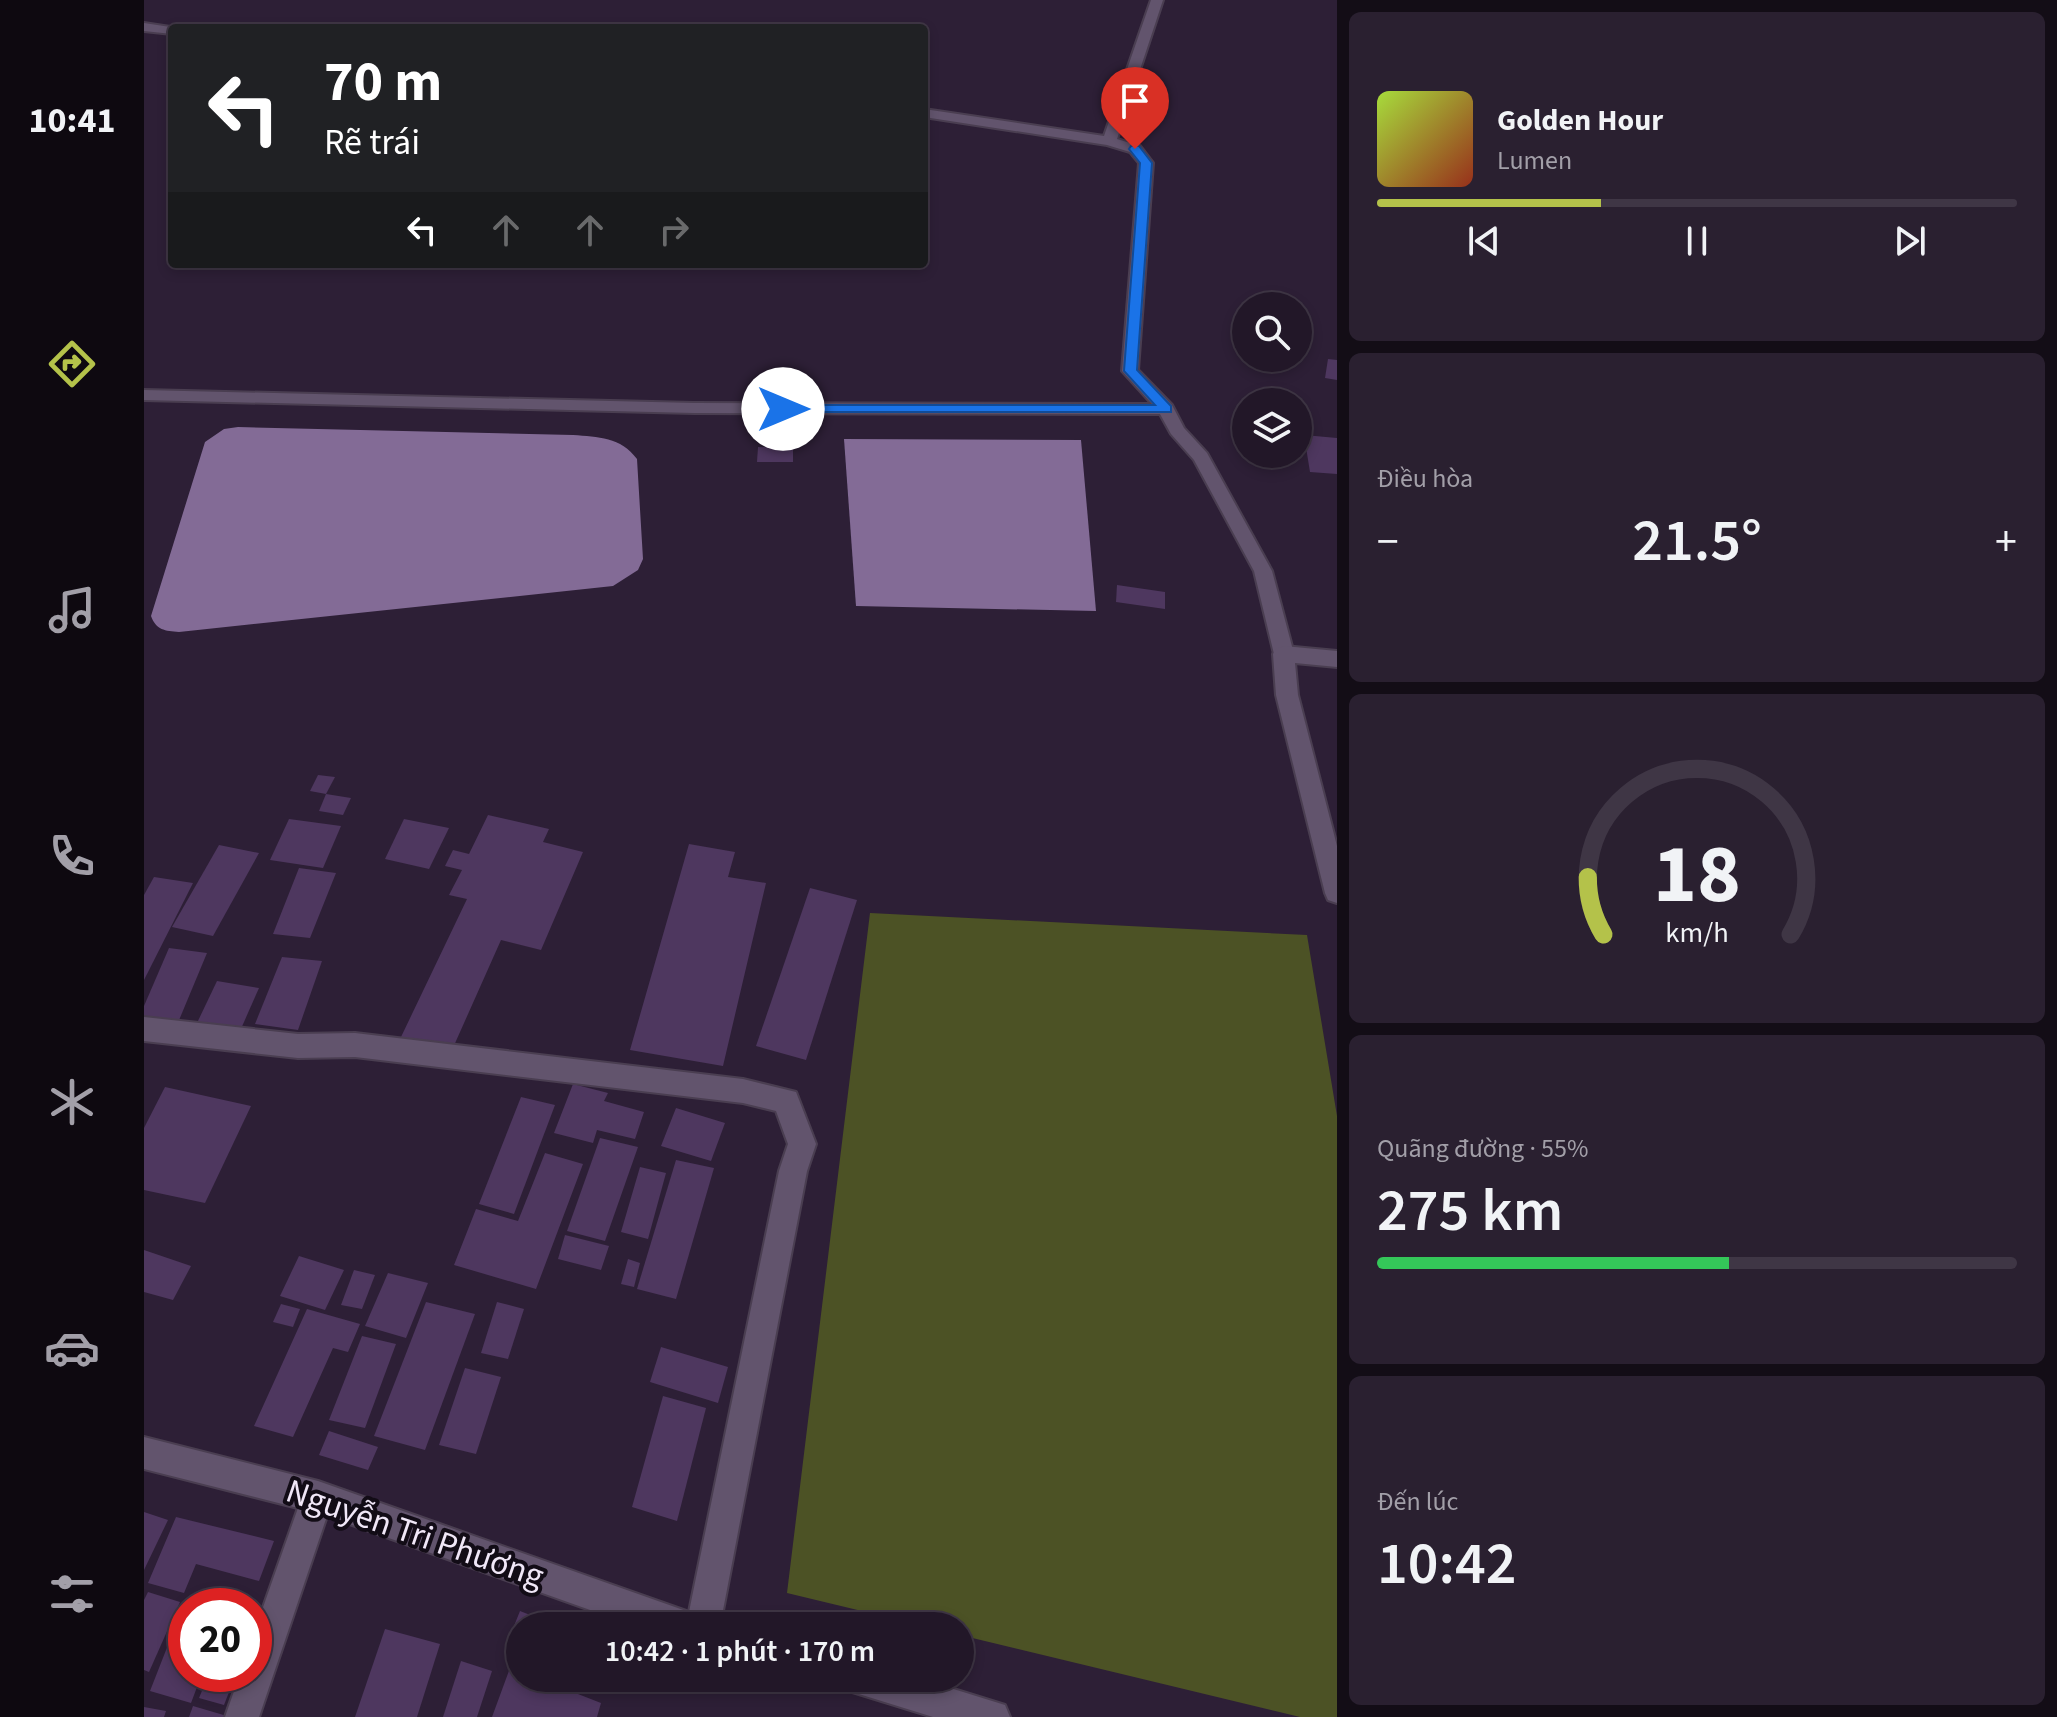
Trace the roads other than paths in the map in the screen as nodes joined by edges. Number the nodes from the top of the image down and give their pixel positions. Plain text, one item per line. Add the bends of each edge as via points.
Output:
1 (1157, 0) edge
2 (144, 27) edge
3 (168, 30) edge
4 (928, 114) edge
5 (1109, 141) junction
6 (144, 395) edge
7 (1166, 409) junction
8 (1284, 654) junction
9 (1337, 659) edge
10 (1337, 893) edge
11 (144, 1029) edge
12 (144, 1453) edge
13 (318, 1497) junction
14 (642, 1612) edge
15 (706, 1612) edge
16 (906, 1692) edge
17 (242, 1717) edge
18 (993, 1717) edge

1 - 5 lane
2 - 3 lane
4 - 5 lane
5 - 7 lane via 1135,149 1146,163 1130,371
6 - 7 lane via 694,408
7 - 8 lane via 1201,457 1263,571
8 - 9 street
8 - 10 street via 1287,695
11 - 15 street via 298,1046 355,1045 743,1091 786,1101 802,1144
12 - 13 street, Nguyễn Tri Phương
13 - 14 street, Nguyễn Tri Phương
13 - 17 street
16 - 18 street

